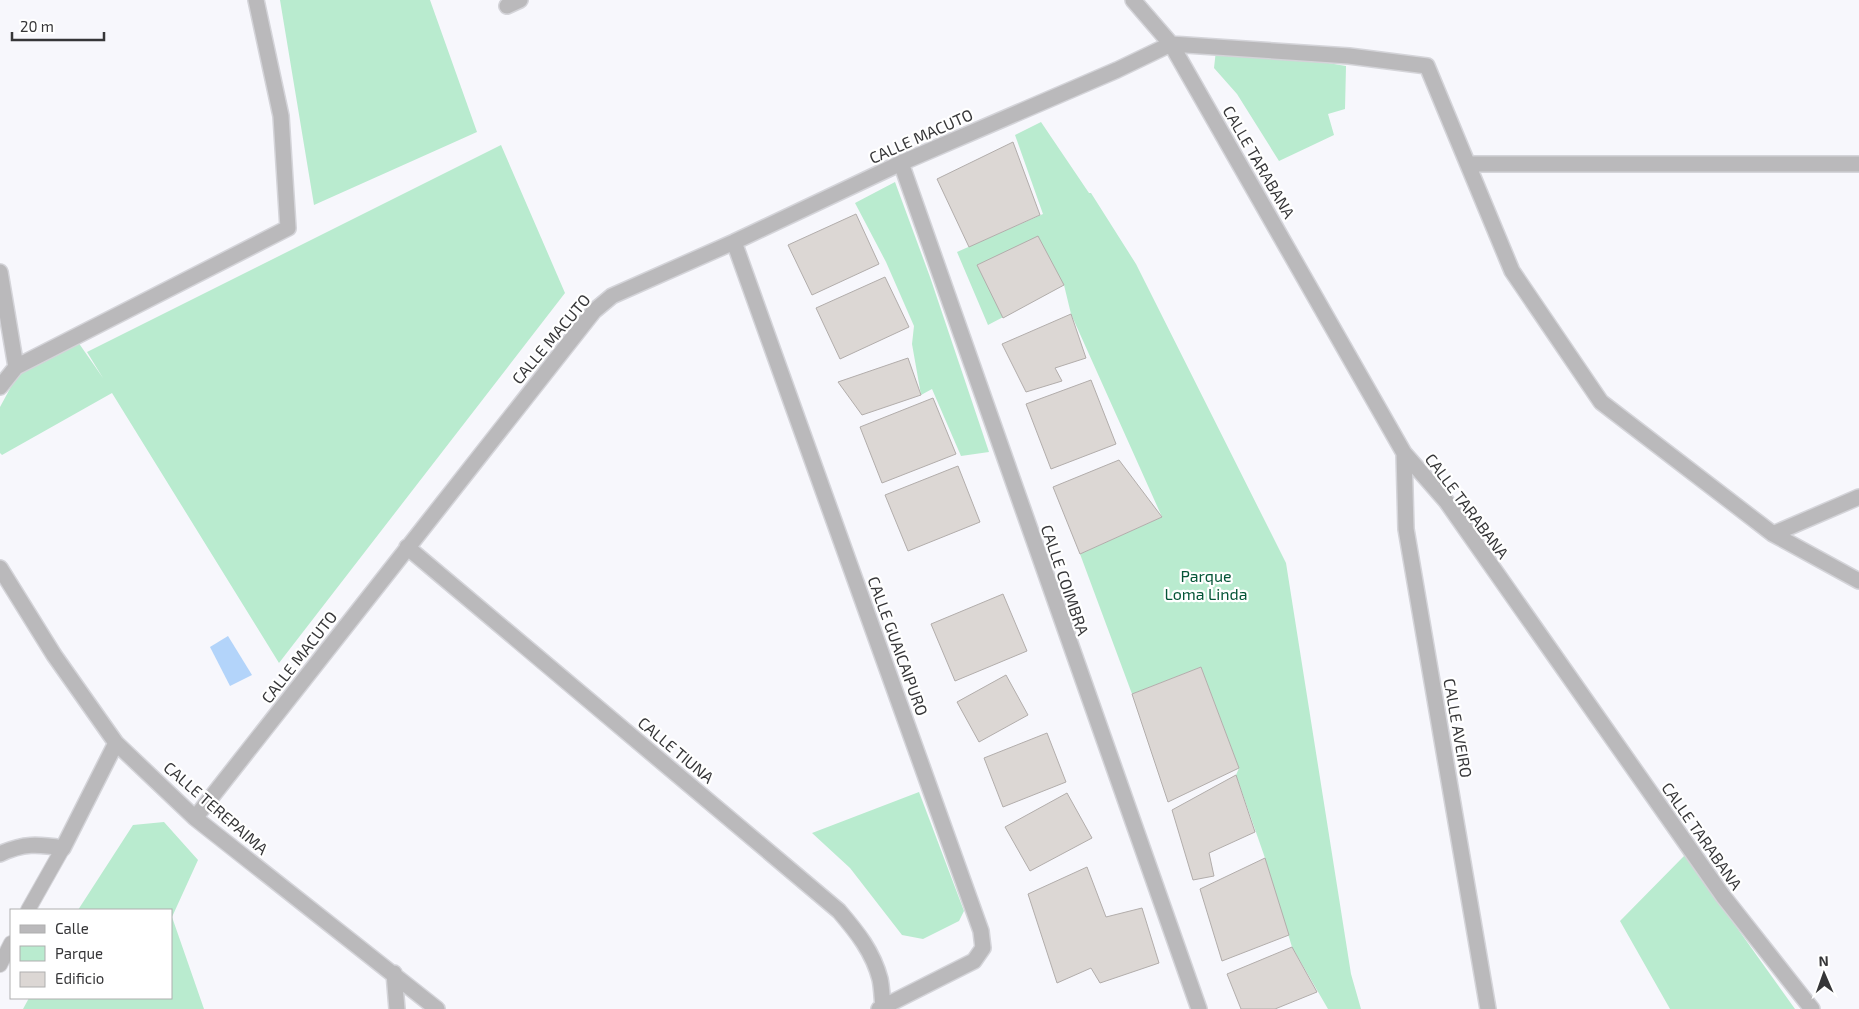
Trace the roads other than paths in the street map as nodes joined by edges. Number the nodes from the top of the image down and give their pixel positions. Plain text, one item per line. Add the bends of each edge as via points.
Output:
1 (256, 0) edge
2 (1132, 0) edge
3 (1171, 44) junction
4 (900, 162) junction
5 (1468, 164) junction
6 (1859, 164) edge
7 (734, 242) junction
8 (0, 272) edge
9 (16, 367) junction
10 (0, 387) edge
11 (1404, 453) junction
12 (1859, 497) edge
13 (1773, 534) junction
14 (407, 547) junction
15 (0, 569) edge
16 (1859, 581) edge
17 (116, 743) junction
18 (195, 818) junction
19 (62, 848) junction
20 (0, 854) edge
21 (29, 909) edge
22 (10, 945) edge
23 (0, 966) edge
24 (394, 974) junction
25 (881, 1008) edge
26 (397, 1009) edge
27 (437, 1009) edge
28 (1199, 1009) edge
29 (1488, 1009) edge
30 (1812, 1009) edge

1 - 9 street via 281,116 288,228
2 - 3 street, CALLE TARABANA
3 - 4 street, CALLE MACUTO via 1118,70
3 - 5 street via 1349,56 1427,66
3 - 11 street, CALLE TARABANA
4 - 7 street, CALLE MACUTO
4 - 28 street, CALLE COIMBRA
5 - 6 street
5 - 13 street via 1512,271 1601,402
7 - 14 street, CALLE MACUTO via 612,296 594,311
7 - 25 street, CALLE GUAICAIPURO via 981,930 983,948 974,961
8 - 9 street
9 - 10 street
11 - 29 street, CALLE AVEIRO via 1406,529
11 - 30 street, CALLE TARABANA via 1446,501 1723,896
12 - 13 street
13 - 16 street
14 - 18 street, CALLE MACUTO
14 - 25 street, CALLE TIUNA via 839,911 872,955 881,980
15 - 17 street, CALLE TEREPAIMA via 54,655
17 - 18 street, CALLE TEREPAIMA
17 - 19 street
18 - 24 street, CALLE TEREPAIMA
19 - 20 street via 38,844 15,847
19 - 21 lane
22 - 23 lane
24 - 26 street
24 - 27 street, CALLE TEREPAIMA

